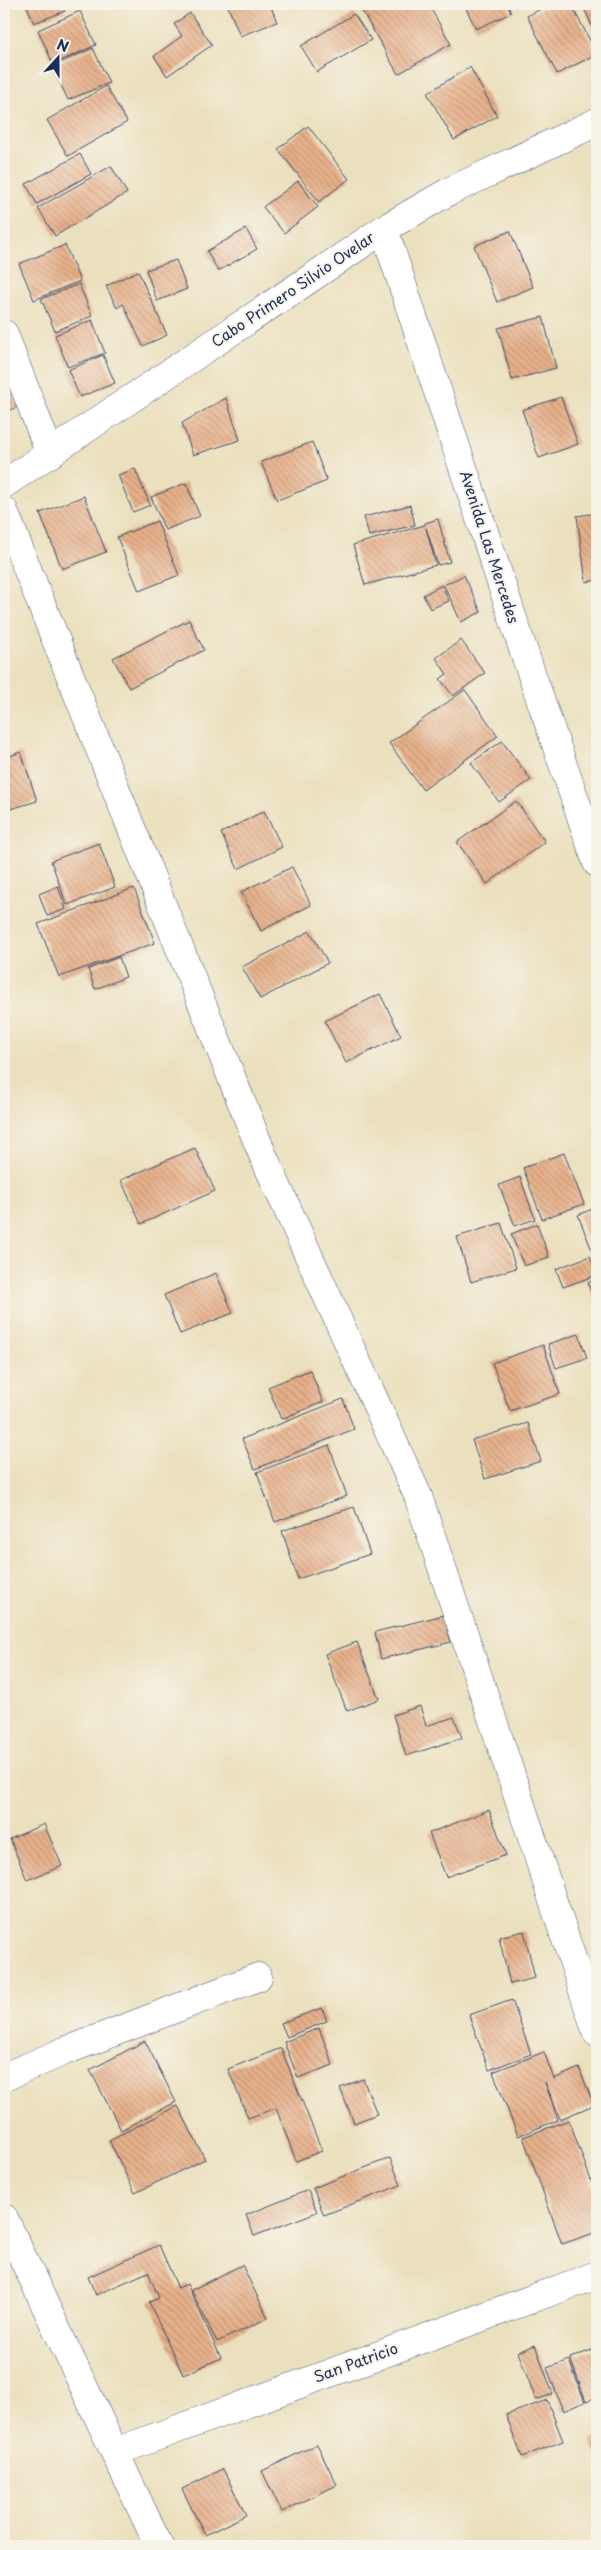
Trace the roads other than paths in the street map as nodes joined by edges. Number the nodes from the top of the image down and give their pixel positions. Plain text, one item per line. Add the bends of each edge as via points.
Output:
1 (597, 122) edge
2 (384, 229) junction
3 (4, 334) edge
4 (50, 454) junction
5 (4, 484) edge
6 (4, 511) edge
7 (597, 863) edge
8 (258, 1977) dead end
9 (597, 2033) edge
10 (4, 2077) edge
11 (4, 2218) edge
12 (597, 2275) edge
13 (115, 2452) junction
14 (159, 2546) edge

1 - 2 street, Cabo Primero Silvio Ovelar via 448,192
2 - 4 street, Cabo Primero Silvio Ovelar
2 - 7 street, Avenida Las Mercedes
3 - 4 street
4 - 5 street, Cabo Primero Silvio Ovelar
6 - 9 street via 262,1153 418,1496
8 - 10 street
11 - 13 street
12 - 13 street, San Patricio
13 - 14 street

